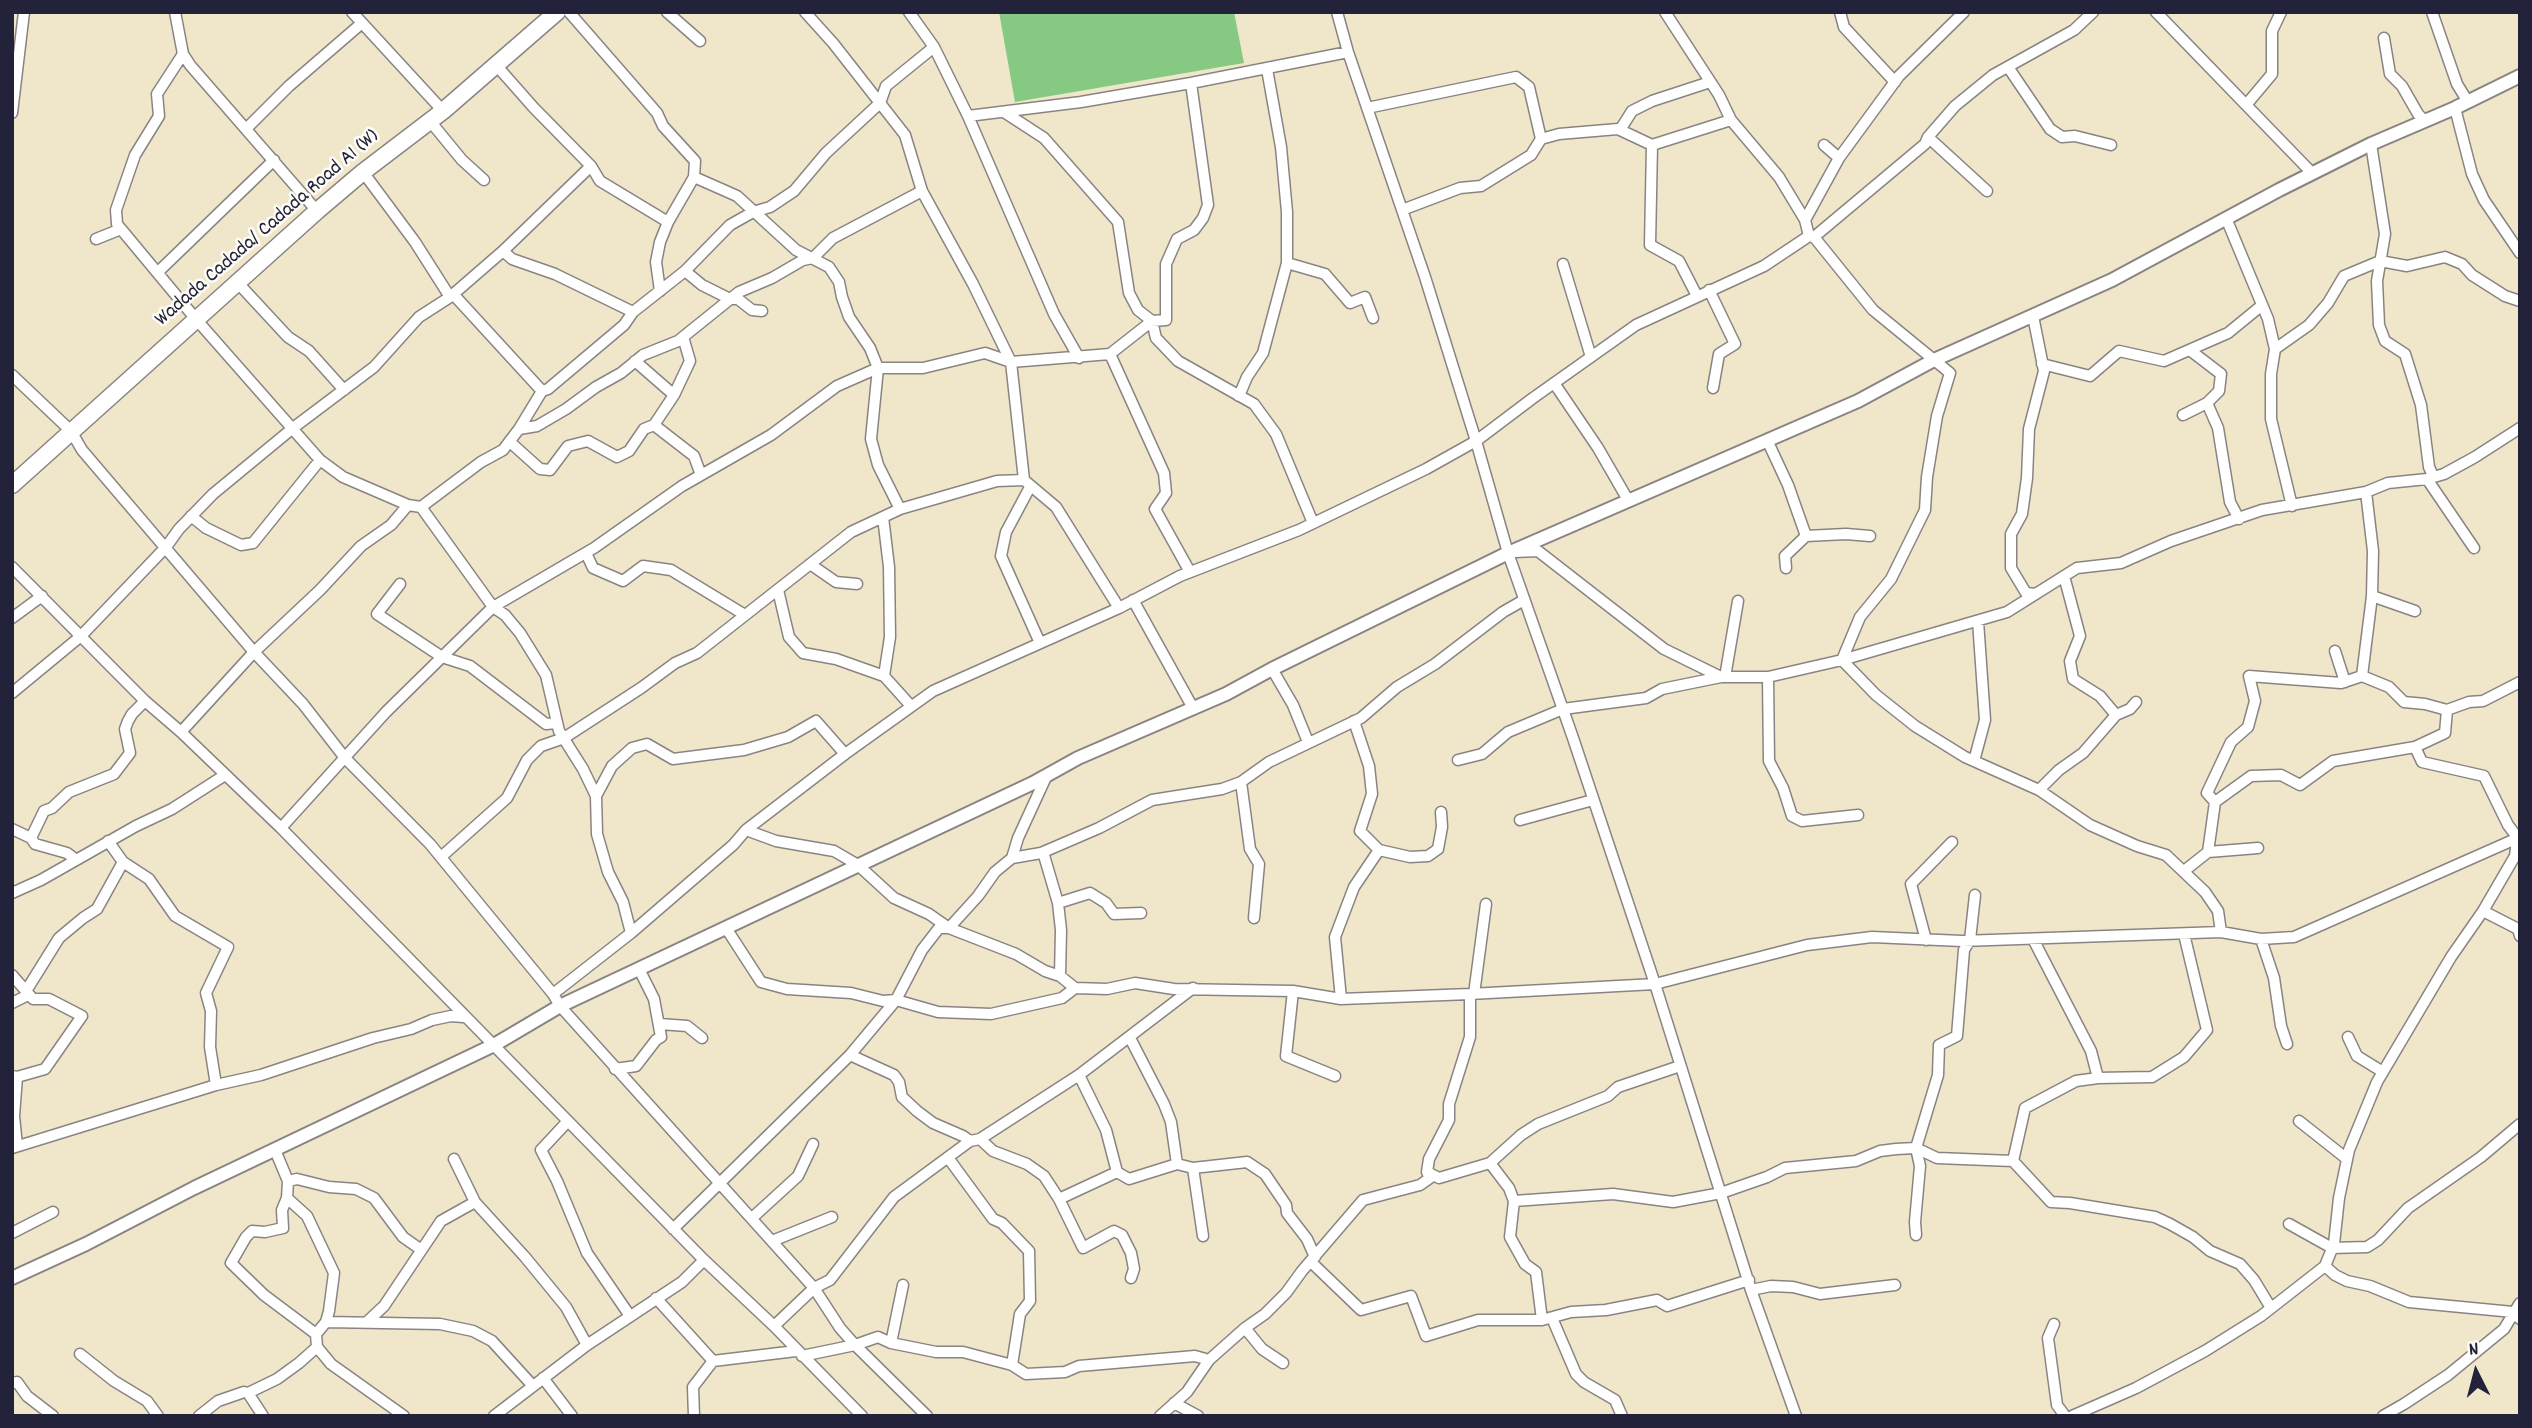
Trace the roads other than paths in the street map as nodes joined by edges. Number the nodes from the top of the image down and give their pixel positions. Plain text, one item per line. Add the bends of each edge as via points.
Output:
1 (24, 12) edge
2 (175, 12) edge
3 (352, 12) edge
4 (557, 12) edge
5 (569, 12) edge
6 (667, 12) edge
7 (805, 12) edge
8 (909, 12) edge
9 (1337, 12) edge
10 (1665, 12) edge
11 (1840, 12) edge
12 (2093, 12) edge
13 (2156, 12) edge
14 (2281, 12) edge
15 (2432, 12) edge
16 (1958, 14) edge
17 (362, 23) junction
18 (2384, 37) dead end
19 (700, 41) dead end
20 (934, 47) junction
21 (1348, 52) junction
22 (183, 54) junction
23 (496, 65) junction
24 (2008, 67) junction
25 (1267, 69) junction
26 (2520, 76) edge
27 (1710, 82) junction
28 (1895, 82) junction
29 (1191, 83) junction
30 (2468, 102) junction
31 (880, 103) junction
32 (2246, 105) junction
33 (1367, 108) junction
34 (2455, 108) junction
35 (1004, 112) junction
36 (12, 113) edge
37 (436, 116) junction
38 (968, 116) junction
39 (1731, 120) junction
40 (2426, 121) junction
41 (247, 128) junction
42 (1620, 130) junction
43 (1928, 137) junction
44 (1541, 139) junction
45 (2371, 144) junction
46 (1653, 145) junction
47 (1824, 145) dead end
48 (2112, 145) dead end
49 (1839, 158) junction
50 (274, 160) junction
51 (592, 166) junction
52 (363, 172) junction
53 (2312, 173) junction
54 (694, 177) junction
55 (484, 180) dead end
56 (922, 191) junction
57 (1987, 191) dead end
58 (1402, 209) junction
59 (317, 211) junction
60 (753, 212) junction
61 (2226, 219) junction
62 (1805, 220) junction
63 (668, 222) junction
64 (121, 229) junction
65 (1812, 237) junction
66 (96, 239) dead end
67 (503, 251) junction
68 (2520, 253) edge
69 (813, 258) junction
70 (2380, 261) junction
71 (1287, 262) junction
72 (1563, 264) dead end
73 (685, 271) junction
74 (158, 272) junction
75 (237, 282) junction
76 (1709, 290) junction
77 (660, 291) junction
78 (451, 296) junction
79 (1697, 296) junction
80 (730, 299) junction
81 (2520, 301) edge
82 (2261, 306) junction
83 (762, 311) dead end
84 (633, 312) junction
85 (2033, 316) junction
86 (195, 318) junction
87 (1373, 318) dead end
88 (1152, 321) junction
89 (683, 337) junction
90 (2275, 349) junction
91 (2191, 351) junction
92 (1110, 354) junction
93 (1591, 357) junction
94 (1079, 358) junction
95 (1934, 360) junction
96 (635, 361) junction
97 (1011, 362) junction
98 (2042, 364) junction
99 (878, 368) junction
100 (12, 375) edge
101 (1553, 383) junction
102 (1713, 388) dead end
103 (344, 390) junction
104 (542, 391) junction
105 (674, 395) junction
106 (1239, 396) junction
107 (2207, 403) junction
108 (2183, 415) dead end
109 (654, 425) junction
110 (293, 428) junction
111 (2520, 428) edge
112 (519, 429) junction
113 (71, 430) junction
114 (1768, 440) junction
115 (1476, 441) junction
116 (510, 442) junction
117 (320, 460) junction
118 (701, 475) junction
119 (2430, 477) junction
120 (1027, 484) junction
121 (12, 485) edge
122 (2367, 492) junction
123 (1628, 500) junction
124 (408, 505) junction
125 (2292, 506) junction
126 (421, 507) junction
127 (900, 509) junction
128 (191, 516) junction
129 (883, 517) junction
130 (2239, 519) junction
131 (1313, 523) junction
132 (1806, 536) junction
133 (1870, 536) dead end
134 (166, 547) junction
135 (2474, 548) dead end
136 (586, 553) junction
137 (1508, 553) junction
138 (810, 564) junction
139 (12, 567) edge
140 (1786, 568) dead end
141 (1190, 572) junction
142 (2064, 576) junction
143 (400, 584) dead end
144 (857, 584) dead end
145 (778, 590) junction
146 (2037, 594) junction
147 (42, 596) junction
148 (2372, 596) junction
149 (1133, 600) junction
150 (1524, 600) junction
151 (1738, 601) dead end
152 (494, 607) junction
153 (1119, 608) junction
154 (2415, 611) dead end
155 (745, 615) junction
156 (12, 618) edge
157 (1978, 621) junction
158 (81, 636) junction
159 (1040, 643) junction
160 (2335, 651) dead end
161 (254, 652) junction
162 (442, 657) junction
163 (1842, 660) junction
164 (1272, 669) junction
165 (884, 676) junction
166 (2362, 676) junction
167 (1723, 677) junction
168 (1768, 677) junction
169 (2345, 682) junction
170 (2520, 682) edge
171 (12, 694) edge
172 (145, 701) junction
173 (2136, 702) dead end
174 (911, 706) junction
175 (1193, 708) junction
176 (1563, 709) junction
177 (2447, 710) junction
178 (2116, 715) junction
179 (1354, 721) junction
180 (557, 723) junction
181 (181, 732) junction
182 (564, 738) junction
183 (1308, 742) junction
184 (2415, 747) junction
185 (845, 754) junction
186 (345, 758) junction
187 (1458, 760) dead end
188 (1974, 761) junction
189 (225, 775) junction
190 (1047, 775) junction
191 (1241, 782) junction
192 (2039, 790) junction
193 (596, 796) junction
194 (1593, 800) junction
195 (2215, 802) junction
196 (1441, 812) dead end
197 (1858, 815) dead end
198 (1520, 820) dead end
199 (281, 828) junction
200 (12, 829) edge
201 (746, 830) junction
202 (31, 838) junction
203 (2519, 839) edge
204 (108, 841) junction
205 (1952, 842) dead end
206 (2258, 848) dead end
207 (1379, 850) junction
208 (1043, 852) junction
209 (2208, 852) junction
210 (441, 857) junction
211 (1012, 858) junction
212 (75, 859) junction
213 (123, 862) junction
214 (858, 865) junction
215 (2184, 871) junction
216 (12, 892) edge
217 (1975, 895) dead end
218 (1058, 902) junction
219 (1486, 904) dead end
220 (2483, 911) junction
221 (1141, 913) dead end
222 (1254, 918) dead end
223 (949, 928) junction
224 (726, 929) junction
225 (2221, 932) junction
226 (631, 933) junction
227 (2184, 934) junction
228 (2520, 936) edge
229 (2033, 939) junction
230 (2261, 939) junction
231 (1926, 940) junction
232 (1969, 941) junction
233 (639, 969) junction
234 (12, 975) edge
235 (1060, 976) junction
236 (1655, 984) junction
237 (1075, 988) junction
238 (1193, 988) junction
239 (1293, 992) junction
240 (27, 993) junction
241 (553, 993) junction
242 (1472, 994) junction
243 (1341, 999) junction
244 (896, 1000) junction
245 (12, 1003) edge
246 (559, 1006) junction
247 (463, 1017) junction
248 (660, 1024) junction
249 (2348, 1037) dead end
250 (702, 1038) dead end
251 (1130, 1038) junction
252 (2287, 1044) dead end
253 (494, 1045) junction
254 (850, 1055) junction
255 (1680, 1066) junction
256 (615, 1069) junction
257 (2383, 1072) junction
258 (1079, 1075) junction
259 (15, 1076) edge
260 (1335, 1076) dead end
261 (2098, 1078) junction
262 (216, 1085) junction
263 (568, 1121) junction
264 (2299, 1121) dead end
265 (2520, 1124) edge
266 (975, 1140) junction
267 (813, 1144) dead end
268 (15, 1147) edge
269 (1916, 1148) junction
270 (275, 1150) junction
271 (454, 1158) dead end
272 (949, 1159) junction
273 (2347, 1160) junction
274 (2013, 1161) junction
275 (1490, 1163) junction
276 (1177, 1164) junction
277 (1192, 1168) junction
278 (1117, 1172) junction
279 (1427, 1172) junction
280 (288, 1181) junction
281 (720, 1182) junction
282 (1721, 1193) junction
283 (287, 1198) junction
284 (1059, 1199) junction
285 (1514, 1201) junction
286 (475, 1202) junction
287 (53, 1212) dead end
288 (832, 1217) dead end
289 (752, 1218) junction
290 (2289, 1224) dead end
291 (673, 1229) junction
292 (12, 1233) edge
293 (1916, 1235) dead end
294 (1203, 1236) dead end
295 (772, 1241) junction
296 (2332, 1248) junction
297 (420, 1249) junction
298 (1313, 1259) junction
299 (704, 1260) junction
300 (2325, 1266) junction
301 (12, 1278) edge
302 (1130, 1278) dead end
303 (1895, 1284) dead end
304 (902, 1285) dead end
305 (1750, 1285) junction
306 (814, 1288) junction
307 (656, 1298) junction
308 (2520, 1303) edge
309 (2271, 1308) junction
310 (630, 1316) junction
311 (2516, 1316) edge
312 (1547, 1319) junction
313 (368, 1321) junction
314 (326, 1322) junction
315 (2054, 1324) dead end
316 (775, 1326) junction
317 (1245, 1328) junction
318 (316, 1334) junction
319 (891, 1343) junction
320 (587, 1345) junction
321 (855, 1345) junction
322 (317, 1347) junction
323 (80, 1354) dead end
324 (799, 1354) junction
325 (1209, 1360) junction
326 (713, 1361) junction
327 (1283, 1363) dead end
328 (1012, 1365) junction
329 (543, 1378) junction
330 (12, 1383) edge
331 (533, 1386) junction
332 (248, 1393) junction
333 (1174, 1404) junction
334 (53, 1416) edge
335 (158, 1416) edge
336 (199, 1416) edge
337 (263, 1416) edge
338 (404, 1416) edge
339 (494, 1416) edge
340 (572, 1416) edge
341 (694, 1416) edge
342 (862, 1416) edge
343 (926, 1416) edge
344 (1160, 1416) edge
345 (1198, 1416) edge
346 (1622, 1416) edge
347 (1796, 1416) edge
348 (2065, 1416) edge
349 (2072, 1416) edge
350 (2382, 1416) edge

1 - 36 street
2 - 22 street
3 - 17 street
4 - 23 main road, Wadada Cadada/ Cadada Road A1 (W)
5 - 54 street via 693,156
6 - 19 street
7 - 31 street
8 - 20 street
9 - 21 street
10 - 27 street
11 - 28 street via 1844,27
12 - 24 street via 2074,30
13 - 32 street
14 - 32 street via 2272,31 2273,74
15 - 30 street via 2456,84
16 - 28 street
17 - 37 street
17 - 41 street
18 - 40 street via 2390,74
20 - 31 street via 886,86
20 - 38 street
21 - 25 street
21 - 33 street
22 - 41 street
22 - 64 street via 157,94 159,116 135,155 116,210
23 - 37 main road, Wadada Cadada/ Cadada Road A1 (W)
23 - 51 street
24 - 43 street via 1955,106
24 - 48 street via 2050,130 2062,137
25 - 29 street
25 - 71 street via 1281,147
26 - 30 street
27 - 39 street
27 - 42 street via 1632,111
28 - 49 street
29 - 35 street
29 - 88 street via 1208,205 1194,230 1177,239 1166,264 1166,320
30 - 34 street
31 - 56 street via 905,135
31 - 60 street via 826,153 794,191
32 - 53 street
33 - 44 street via 1516,77 1529,87
33 - 58 street
34 - 40 street
34 - 68 street via 2472,174
35 - 38 street
35 - 88 street via 1044,138 1118,222 1129,293 1138,310
37 - 52 main road, Wadada Cadada/ Cadada Road A1 (W)
37 - 55 street via 462,160
38 - 94 street via 1054,314
39 - 46 street
39 - 62 street via 1779,177
40 - 45 street
41 - 50 street
42 - 44 street
42 - 46 street
43 - 57 street
43 - 65 street
44 - 58 street via 1531,155 1481,186 1460,188
45 - 53 street
45 - 70 street via 2385,234
46 - 79 street via 1650,245 1679,261
47 - 49 street
49 - 62 street
50 - 59 street
50 - 74 street
51 - 63 street via 600,181
51 - 67 street
52 - 59 main road, Wadada Cadada/ Cadada Road A1 (W)
52 - 78 street
53 - 61 street
54 - 60 street via 737,196
54 - 63 street
56 - 69 street via 833,239
56 - 97 street
58 - 115 street
59 - 75 main road, Wadada Cadada/ Cadada Road A1 (W)
60 - 69 street via 796,250
60 - 73 street via 730,225
61 - 82 street
61 - 85 street
62 - 65 street
63 - 77 street via 656,262
64 - 66 street
64 - 74 street
65 - 76 street via 1764,266
65 - 95 street via 1873,310
67 - 78 street
67 - 84 street via 512,260 555,274
69 - 80 street
69 - 99 street via 829,267 839,282 849,317
70 - 81 street via 2407,266 2445,257
70 - 90 street via 2344,276 2309,325
70 - 119 street via 2379,325 2385,341 2404,354 2421,405
71 - 87 street via 1325,274 1350,303 1365,298
71 - 106 street via 1263,353
72 - 93 street
73 - 77 street
73 - 80 street
74 - 86 street
75 - 86 main road, Wadada Cadada/ Cadada Road A1 (W)
75 - 103 street
76 - 79 street
76 - 102 street via 1735,344 1719,354
77 - 84 street
78 - 103 street via 419,317 374,367
78 - 104 street
79 - 93 street via 1636,325
80 - 83 street
80 - 89 street
82 - 90 street
82 - 91 street via 2228,333
84 - 104 street via 624,325
85 - 95 street
85 - 98 street
86 - 110 street
86 - 113 main road, Wadada Cadada/ Cadada Road A1 (W)
88 - 92 street
88 - 106 street via 1156,338 1178,360
89 - 96 street
89 - 105 street via 690,361
90 - 125 street via 2271,419
91 - 98 street via 2164,361 2119,351 2090,376
91 - 107 street via 2221,374 2219,391
92 - 94 street
92 - 141 street via 1164,473 1166,493 1155,509
93 - 101 street
94 - 97 street
95 - 114 street via 1858,401
95 - 163 street via 1950,373 1937,416 1925,510 1891,579 1860,617
96 - 105 street
96 - 112 street via 566,409 537,426
97 - 99 street via 985,353 923,368
97 - 120 street
98 - 146 street via 2029,429 2022,513 2011,534 2011,569 2026,593
99 - 118 street via 837,386 771,435
99 - 127 street via 871,439
100 - 113 street
101 - 115 street
101 - 123 street
103 - 110 street
104 - 112 street
105 - 109 street
106 - 131 street via 1254,404 1276,434
107 - 108 street
107 - 130 street via 2218,428 2230,502
109 - 116 street via 644,429 629,451 617,457 588,441 568,446 550,470 540,469
109 - 118 street via 694,456
110 - 117 street
110 - 128 street
111 - 119 street via 2444,474
112 - 116 street
113 - 121 main road, Wadada Cadada/ Cadada Road A1 (W)
113 - 134 street via 82,450
114 - 123 street
114 - 132 street
115 - 131 street
115 - 137 street
116 - 126 street
117 - 124 street via 343,477
117 - 128 street via 253,543 241,545
118 - 136 street
119 - 122 street via 2388,483
119 - 135 street
120 - 127 street via 997,481
120 - 153 street via 1056,507
120 - 159 street via 1001,556
122 - 125 street
122 - 148 street
123 - 137 street
124 - 126 street
124 - 161 street
125 - 130 street
126 - 152 street
127 - 129 street
128 - 134 street
129 - 138 street via 850,532
129 - 165 street via 890,567 890,636
130 - 142 street via 2121,563 2077,568
131 - 141 street
132 - 133 street
132 - 140 street via 1785,556
134 - 158 street
134 - 161 street
136 - 152 street
136 - 155 street via 593,568 623,581 643,566 671,570
137 - 150 street
137 - 164 street
137 - 167 street via 1538,551 1664,649
138 - 144 street via 836,582
138 - 145 street
139 - 147 street
141 - 149 street
142 - 146 street
142 - 178 street via 2080,636 2070,661 2073,678 2100,696
143 - 162 street via 377,614
145 - 155 street
145 - 165 street via 789,638 803,653
146 - 157 street via 2007,612
147 - 156 street
147 - 158 street
148 - 154 street
148 - 166 street
149 - 153 street
149 - 175 street
150 - 176 street
150 - 179 street
151 - 167 street
152 - 162 street
152 - 180 street via 520,634 546,675
153 - 159 street
155 - 182 street via 697,653
157 - 163 street
157 - 188 street via 1985,720
158 - 171 street
158 - 172 street
159 - 174 street via 933,691
160 - 169 street
161 - 181 street
161 - 186 street
162 - 180 street via 470,666 546,723
162 - 186 street
163 - 168 street
163 - 188 street via 1915,726
164 - 175 street
164 - 183 street
165 - 174 street
166 - 169 street
166 - 177 street via 2389,687 2404,702
167 - 168 street
167 - 176 street via 1662,689 1646,698
168 - 197 street via 1769,761 1792,816 1802,821
169 - 195 street via 2249,676 2255,701 2248,727 2231,742 2207,793
170 - 177 street via 2483,701
172 - 181 street
172 - 202 street via 128,721 130,753 114,775 69,792 44,811
173 - 178 street
174 - 185 street
175 - 190 street
176 - 187 street via 1508,732 1482,754
176 - 194 street
177 - 184 street via 2445,733
178 - 192 street via 2083,753
179 - 183 street
179 - 207 street via 1369,766 1372,794 1360,831
180 - 182 street
181 - 189 street
182 - 193 street
182 - 210 street via 541,746 527,760 507,798
183 - 191 street
184 - 195 street via 2333,761 2300,785 2281,775 2251,776
184 - 203 street via 2422,762 2484,776
185 - 193 street via 816,721 788,737 744,750 673,759 647,744 632,748 612,766
185 - 201 street
186 - 199 street
186 - 210 street
188 - 192 street
189 - 199 street
189 - 204 street via 172,809
190 - 211 street
190 - 214 street
191 - 208 street via 1152,800
191 - 222 street via 1250,849 1259,864
192 - 215 street via 2090,825 2166,855
193 - 226 street via 597,834
194 - 198 street
194 - 236 street
195 - 209 street
196 - 207 street via 1438,849 1428,856
199 - 247 street
200 - 202 street
201 - 214 street via 776,841 834,851
201 - 226 street
202 - 212 street via 35,844
203 - 220 street via 2515,856
203 - 230 street via 2294,937
204 - 212 street
204 - 213 street
205 - 231 street via 1911,884
206 - 209 street
207 - 243 street via 1354,887 1335,937
208 - 211 street
208 - 218 street
209 - 215 street
210 - 241 street
211 - 223 street
212 - 216 street
213 - 240 street via 97,909 59,938
213 - 262 street via 149,879 175,916 228,947 206,993
214 - 223 street via 894,898
214 - 224 street
215 - 225 street via 2218,911
217 - 232 street
218 - 221 street via 1090,893 1114,914
218 - 235 street
219 - 242 street
220 - 228 street via 2518,929
220 - 257 street
223 - 235 street
223 - 244 street via 939,928 922,950
224 - 233 street
224 - 244 street via 761,982 787,989
225 - 227 street
225 - 230 street
226 - 241 street
227 - 229 street
227 - 261 street via 2207,1030 2184,1057 2152,1077
229 - 232 street
229 - 261 street via 2091,1051
230 - 252 street
231 - 232 street
231 - 236 street via 1872,937 1807,945
232 - 269 street via 1957,1036 1939,1045 1938,1075
233 - 246 street
233 - 248 street
234 - 240 street
235 - 237 street
236 - 242 street
236 - 255 street
237 - 238 street via 1107,989 1135,983
237 - 244 street via 1062,999 991,1014 938,1012
238 - 239 street
238 - 251 street
239 - 243 street
239 - 260 street via 1286,1056
240 - 245 street
240 - 259 street via 82,1016 44,1069
241 - 246 street
242 - 243 street
242 - 279 street via 1466,1057
244 - 254 street
246 - 253 street
246 - 256 street
247 - 253 street
247 - 262 street via 432,1020 411,1030
248 - 250 street via 687,1026
248 - 256 street via 661,1037 636,1066
249 - 257 street via 2357,1056
251 - 258 street
251 - 276 street via 1168,1113
253 - 263 street
253 - 270 street
254 - 266 street via 894,1074 902,1097 933,1123
254 - 281 street
255 - 275 street via 1618,1087 1608,1096 1538,1124
255 - 282 street
256 - 281 street
257 - 273 street
258 - 266 street
258 - 278 street via 1106,1130
259 - 268 street
261 - 274 street via 2076,1081 2025,1108
262 - 268 street
263 - 291 street
263 - 310 street via 541,1150 587,1253
264 - 273 street
265 - 296 street via 2409,1208 2378,1240 2367,1247
266 - 272 street
266 - 284 street via 1044,1175
267 - 289 street via 798,1175
269 - 274 street via 1937,1158
269 - 282 street via 1880,1151 1856,1161 1785,1168
269 - 293 street via 1920,1166
270 - 280 street
270 - 301 street
271 - 286 street
272 - 306 street via 894,1197 830,1280
272 - 328 street via 993,1219 1029,1251 1030,1301 1020,1314
273 - 296 street
274 - 309 street via 2051,1202 2155,1217 2193,1237 2239,1264
275 - 279 street via 1439,1178
275 - 285 street
276 - 277 street
276 - 278 street via 1129,1179
277 - 294 street
277 - 298 street via 1247,1162 1265,1174 1307,1240
278 - 284 street
279 - 298 street via 1430,1178 1420,1185 1363,1200
280 - 283 street
280 - 297 street via 356,1189 374,1198 403,1237
281 - 289 street
281 - 291 street
282 - 285 street via 1673,1202 1613,1194
282 - 305 street
283 - 314 street via 307,1216 334,1273
283 - 318 street via 283,1228 253,1231 232,1263 264,1295
284 - 302 street via 1083,1248 1114,1231 1122,1236 1131,1253 1134,1269
285 - 312 street via 1510,1237 1525,1265 1536,1272
286 - 297 street via 441,1221
286 - 320 street via 566,1307
287 - 292 street
288 - 295 street
289 - 295 street
290 - 296 street
291 - 299 street
295 - 306 street
296 - 300 street
297 - 313 street via 384,1306
298 - 312 street via 1361,1310 1411,1296 1426,1336 1478,1320
298 - 317 street via 1286,1293
299 - 307 street via 682,1282
299 - 316 street
300 - 309 street
300 - 311 street via 2347,1281 2409,1302
303 - 305 street via 1820,1293
304 - 319 street
305 - 312 street via 1667,1306 1657,1300
305 - 347 street
306 - 316 street
306 - 321 street
307 - 310 street
307 - 326 street
308 - 311 street
309 - 349 street via 2205,1351
310 - 320 street
311 - 350 street via 2448,1375
312 - 346 street via 1576,1374 1615,1400
313 - 314 street
313 - 331 street via 440,1324 473,1331 492,1341
314 - 318 street
315 - 348 street via 2048,1338 2057,1405
316 - 324 street
317 - 325 street
317 - 327 street via 1262,1349
318 - 322 street
319 - 321 street via 878,1337
319 - 328 street
320 - 329 street
321 - 324 street
321 - 343 street
322 - 332 street via 277,1379
322 - 338 street via 331,1364
323 - 335 street via 147,1401
324 - 326 street
324 - 342 street
325 - 328 street via 1195,1356 1026,1374
325 - 333 street
326 - 341 street via 693,1387
329 - 331 street
329 - 340 street
330 - 334 street via 17,1382
331 - 339 street
332 - 336 street via 218,1401
332 - 337 street
333 - 344 street
333 - 345 street

